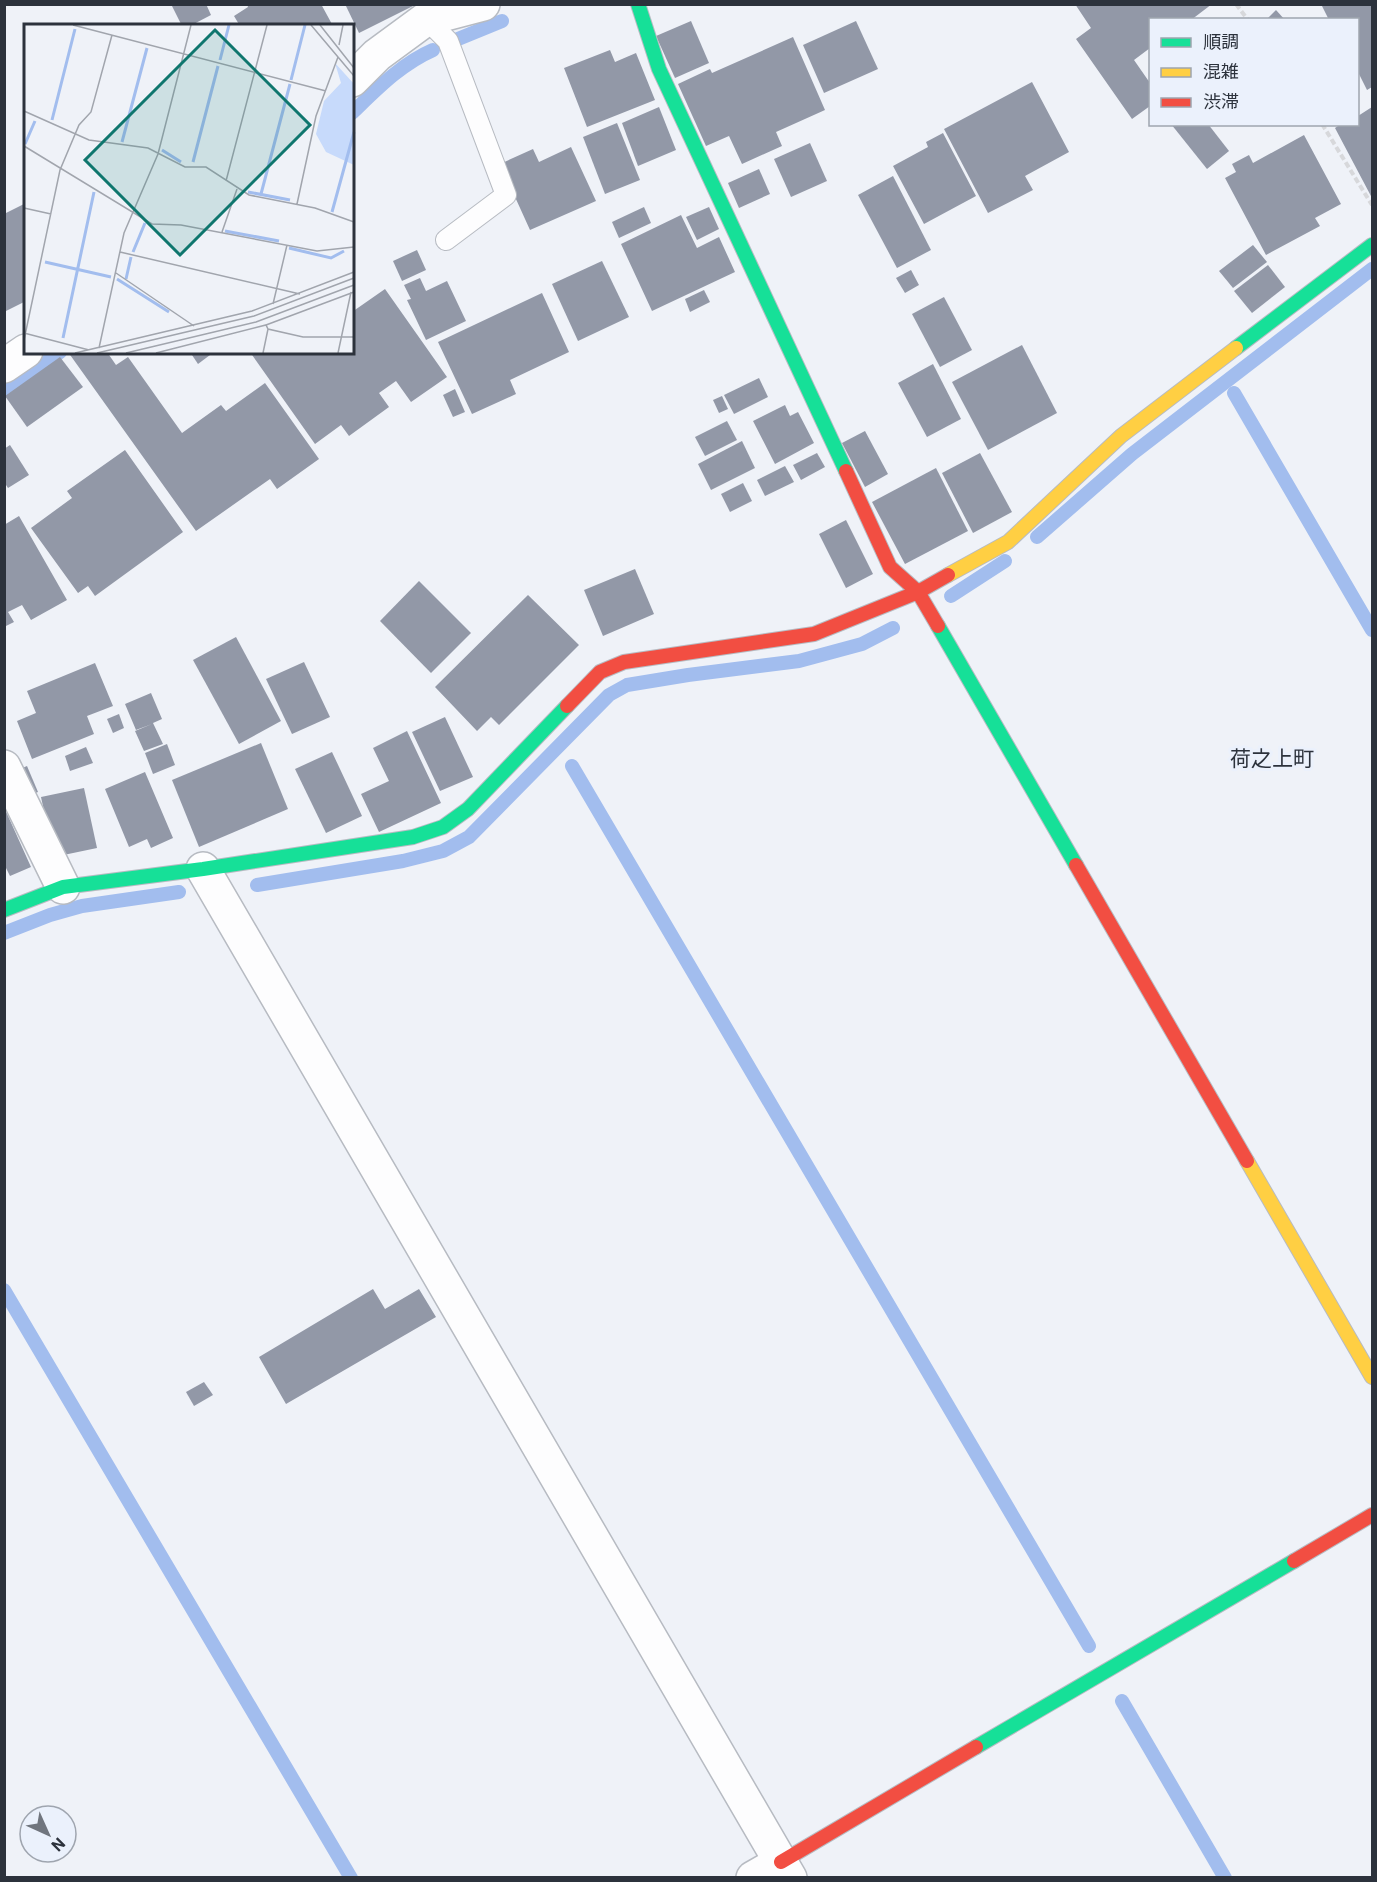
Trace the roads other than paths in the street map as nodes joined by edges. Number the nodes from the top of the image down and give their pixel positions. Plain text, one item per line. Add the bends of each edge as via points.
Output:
1 (483, 4) edge
2 (638, 4) edge
3 (426, 20) junction
4 (354, 78) edge
5 (446, 240) dead end
6 (1372, 245) edge
7 (24, 352) edge
8 (4, 366) edge
9 (918, 592) junction
10 (4, 767) edge
11 (203, 869) junction
12 (63, 887) junction
13 (4, 910) edge
14 (1372, 1377) edge
15 (1372, 1515) edge
16 (775, 1872) edge

1 - 3 street
2 - 9 street via 659,69 890,567
3 - 4 street via 377,55
3 - 5 lane via 448,41 506,195
6 - 9 street via 1121,436 1008,542
7 - 8 street
9 - 11 street via 814,634 624,662 600,672 468,809 443,827 413,837
9 - 14 street
10 - 12 street
11 - 12 street
11 - 16 street
12 - 13 street
15 - 16 street

